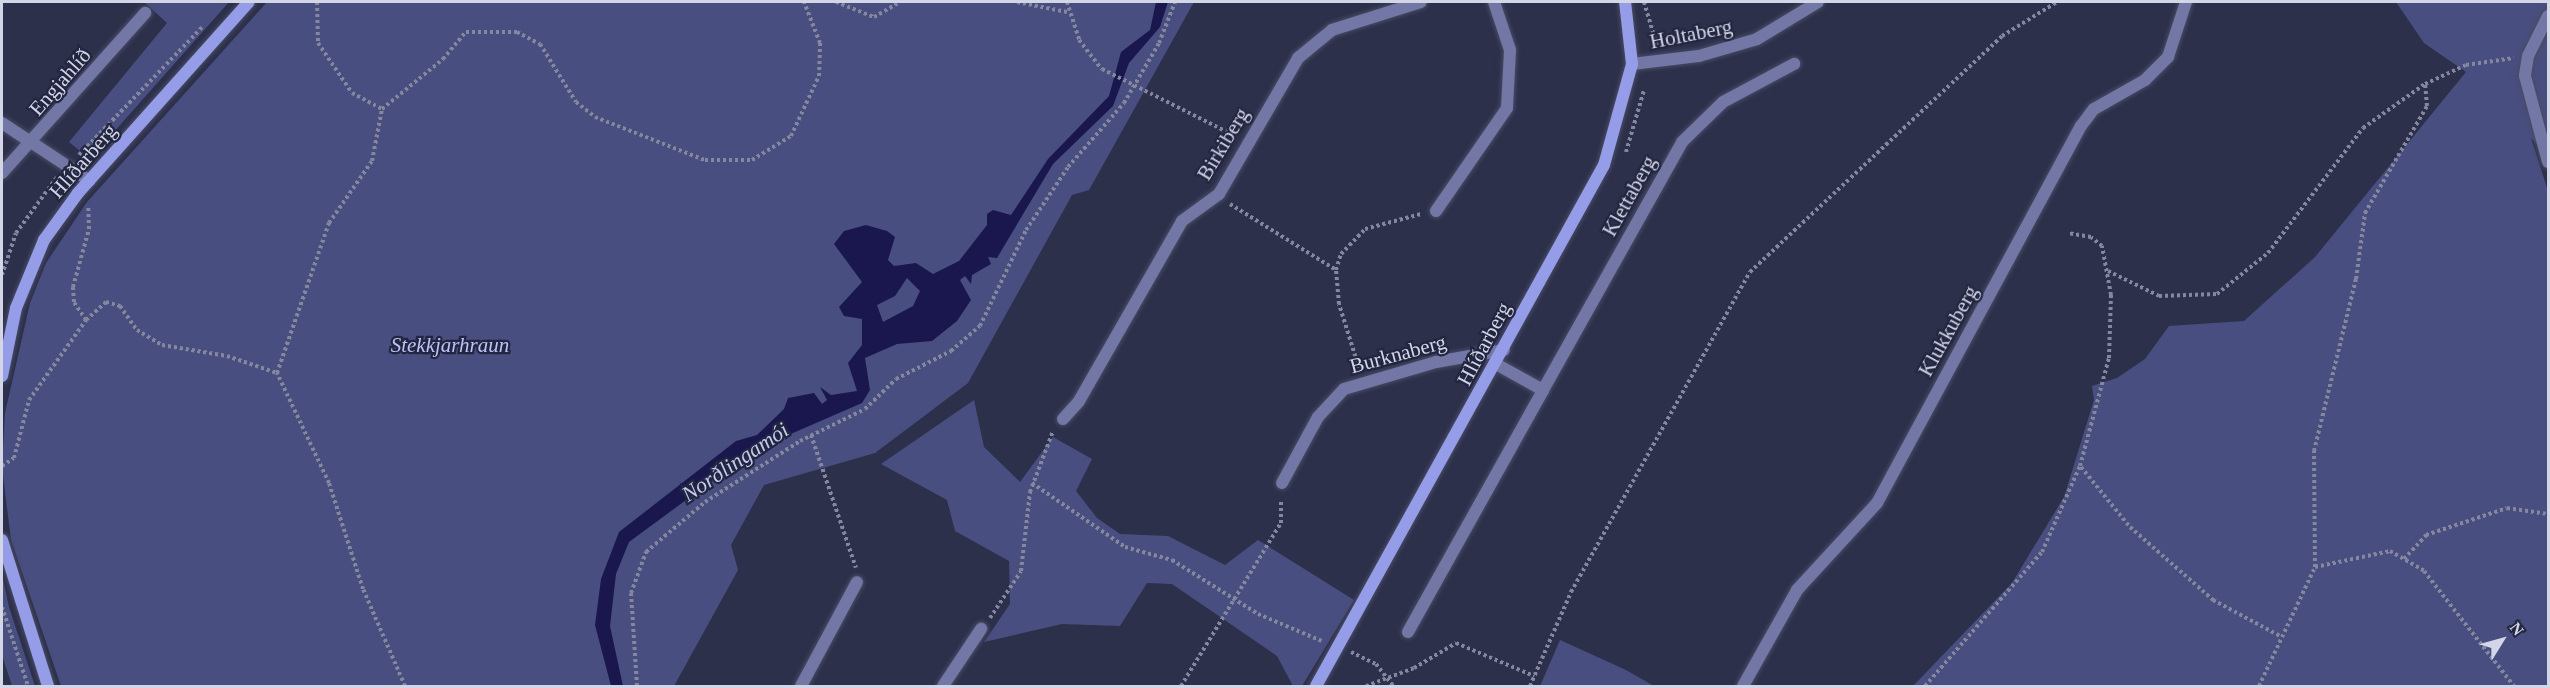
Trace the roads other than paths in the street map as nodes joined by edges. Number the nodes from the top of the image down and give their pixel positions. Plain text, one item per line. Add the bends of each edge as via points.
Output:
1 (249, 2) edge
2 (1421, 2) edge
3 (1494, 2) edge
4 (1625, 2) edge
5 (1818, 2) edge
6 (2186, 2) edge
7 (145, 13) dead end
8 (2548, 16) edge
9 (1632, 64) junction
10 (1794, 64) dead end
11 (2, 123) edge
12 (34, 141) junction
13 (2548, 162) edge
14 (2, 173) edge
15 (90, 180) junction
16 (1436, 211) road end
17 (1503, 350) junction
18 (1496, 364) junction
19 (2, 376) edge
20 (1544, 390) junction
21 (1063, 419) road end
22 (1282, 483) road end
23 (2, 540) edge
24 (857, 582) road end
25 (981, 629) road end
26 (1408, 632) dead end
27 (48, 687) edge
28 (801, 687) edge
29 (943, 687) edge
30 (1316, 687) edge
31 (1743, 687) edge

1 - 15 street, Hlíðarberg
2 - 21 street, Birkiberg via 1332,30 1313,42 1282,81 1219,194 1182,221 1085,391
3 - 16 street via 1510,50 1507,108
4 - 9 street, Hlíðarberg
5 - 9 street, Holtaberg via 1757,39 1699,56
6 - 31 street, Klukkuberg via 2168,57 2145,80 2094,109 2082,126 1877,503 1797,590
7 - 12 street, Engjahlíð
8 - 13 street via 2528,56 2528,104
9 - 17 street, Hlíðarberg via 1604,165
10 - 20 street, Klettaberg via 1723,102 1682,142
11 - 12 street
12 - 14 street, Engjahlíð
12 - 15 street
15 - 19 street, Hlíðarberg via 28,268
17 - 18 street, Hlíðarberg
17 - 22 street, Burknaberg via 1363,380 1331,399
18 - 20 street
18 - 30 street, Hlíðarberg
20 - 26 street, Klettaberg
23 - 27 street
24 - 28 street
25 - 29 street

